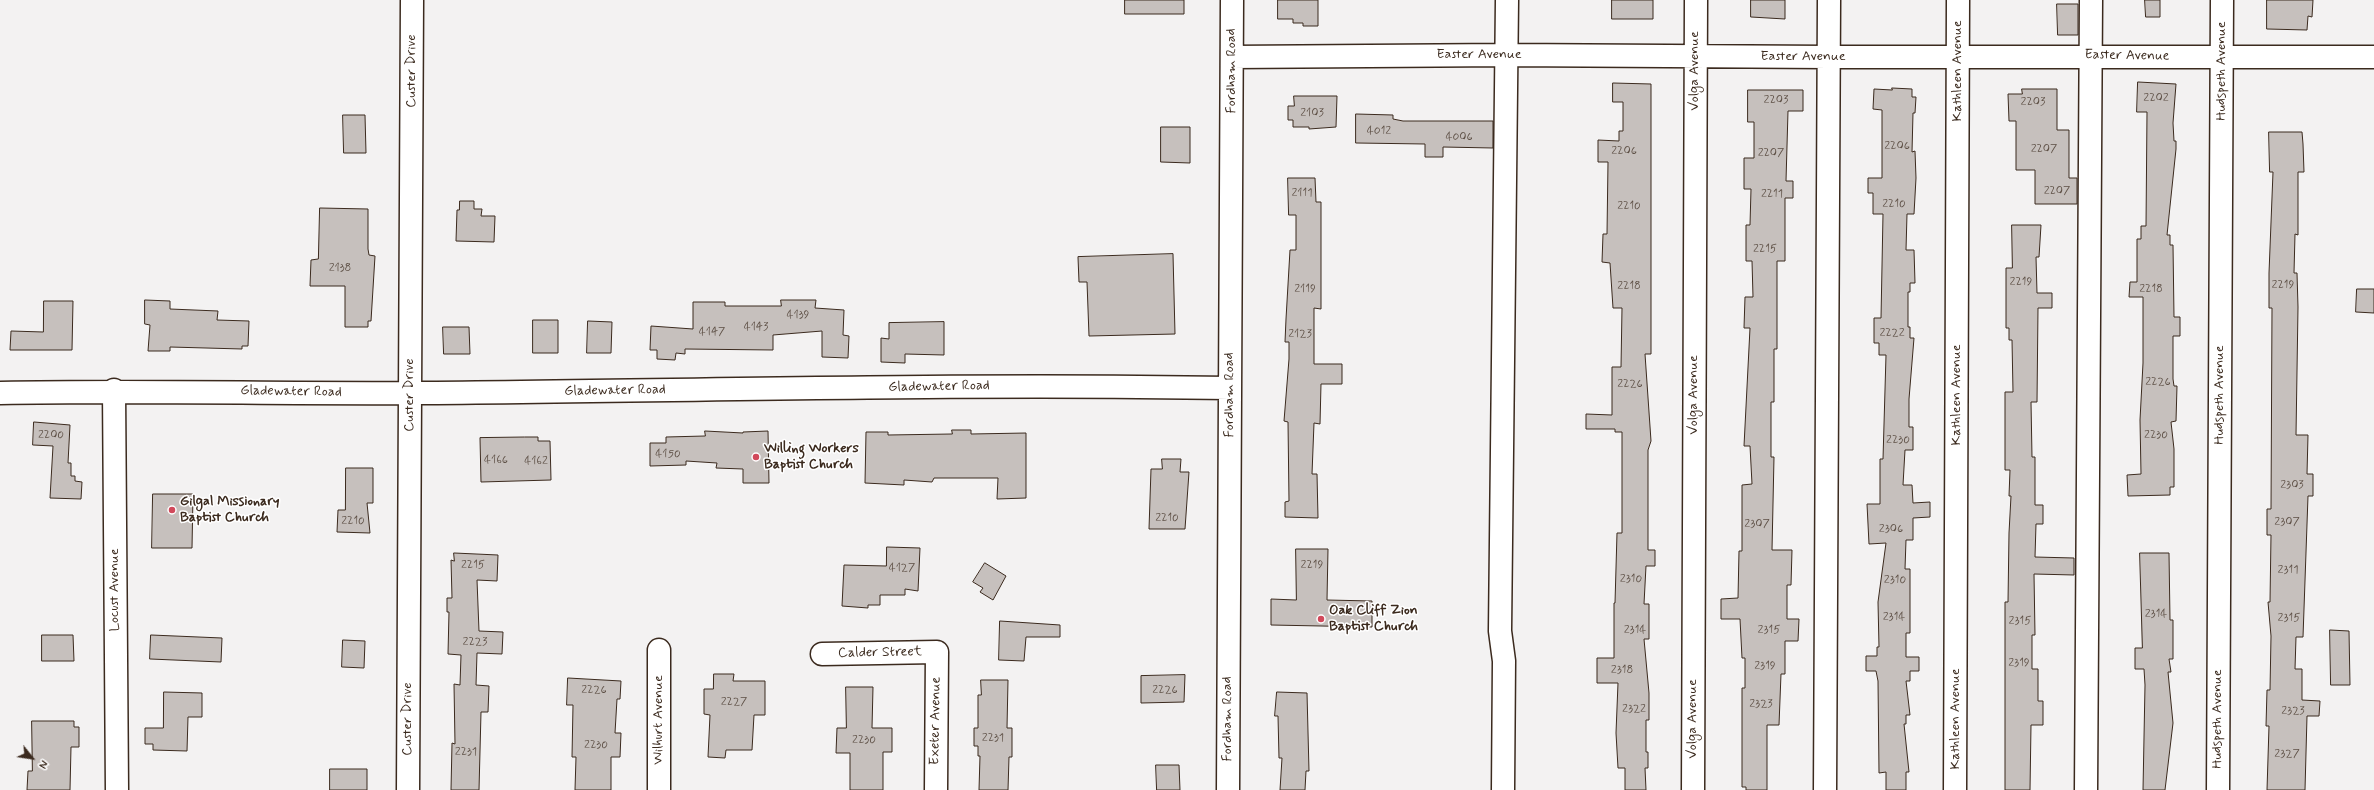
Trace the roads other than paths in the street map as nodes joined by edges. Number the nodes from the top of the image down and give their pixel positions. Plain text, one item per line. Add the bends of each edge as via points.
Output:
1 (412, 0) edge
2 (1232, 0) edge
3 (1507, 0) edge
4 (1696, 0) edge
5 (1830, 0) edge
6 (1958, 0) edge
7 (2091, 0) edge
8 (2222, 0) edge
9 (1506, 55) junction
10 (1695, 55) junction
11 (2090, 56) junction
12 (1232, 57) junction
13 (1829, 57) junction
14 (1959, 57) junction
15 (2222, 57) junction
16 (2374, 57) edge
17 (1230, 388) junction
18 (114, 390) junction
19 (0, 393) edge
20 (410, 393) junction
21 (659, 650) dead end
22 (937, 652) joint
23 (822, 654) dead end
24 (117, 790) edge
25 (408, 790) edge
26 (659, 790) edge
27 (936, 790) edge
28 (1228, 790) edge
29 (1502, 790) edge
30 (1692, 790) edge
31 (1825, 790) edge
32 (1955, 790) edge
33 (2086, 790) edge
34 (2218, 790) edge

1 - 20 street, Custer Drive
2 - 12 street, Fordham Road
3 - 9 street
4 - 10 street, Volga Avenue
5 - 13 street
6 - 14 street, Kathleen Avenue
7 - 11 street
8 - 15 street, Hudspeth Avenue
9 - 10 street, Easter Avenue
9 - 12 street, Easter Avenue
9 - 29 street via 1500,631 1504,661
10 - 13 street, Easter Avenue
10 - 30 street, Volga Avenue
11 - 14 street, Easter Avenue
11 - 15 street, Easter Avenue
11 - 33 street
12 - 17 street, Fordham Road
13 - 14 street, Easter Avenue
13 - 31 street
14 - 32 street, Kathleen Avenue
15 - 16 street, Easter Avenue
15 - 34 street, Hudspeth Avenue
17 - 20 street, Gladewater Road via 997,386
17 - 28 street, Fordham Road
18 - 19 street, Gladewater Road
18 - 20 street, Gladewater Road
18 - 24 street, Locust Avenue
20 - 25 street, Custer Drive
21 - 26 street, Wilhurt Avenue
22 - 23 street, Calder Street
22 - 27 street, Exeter Avenue

